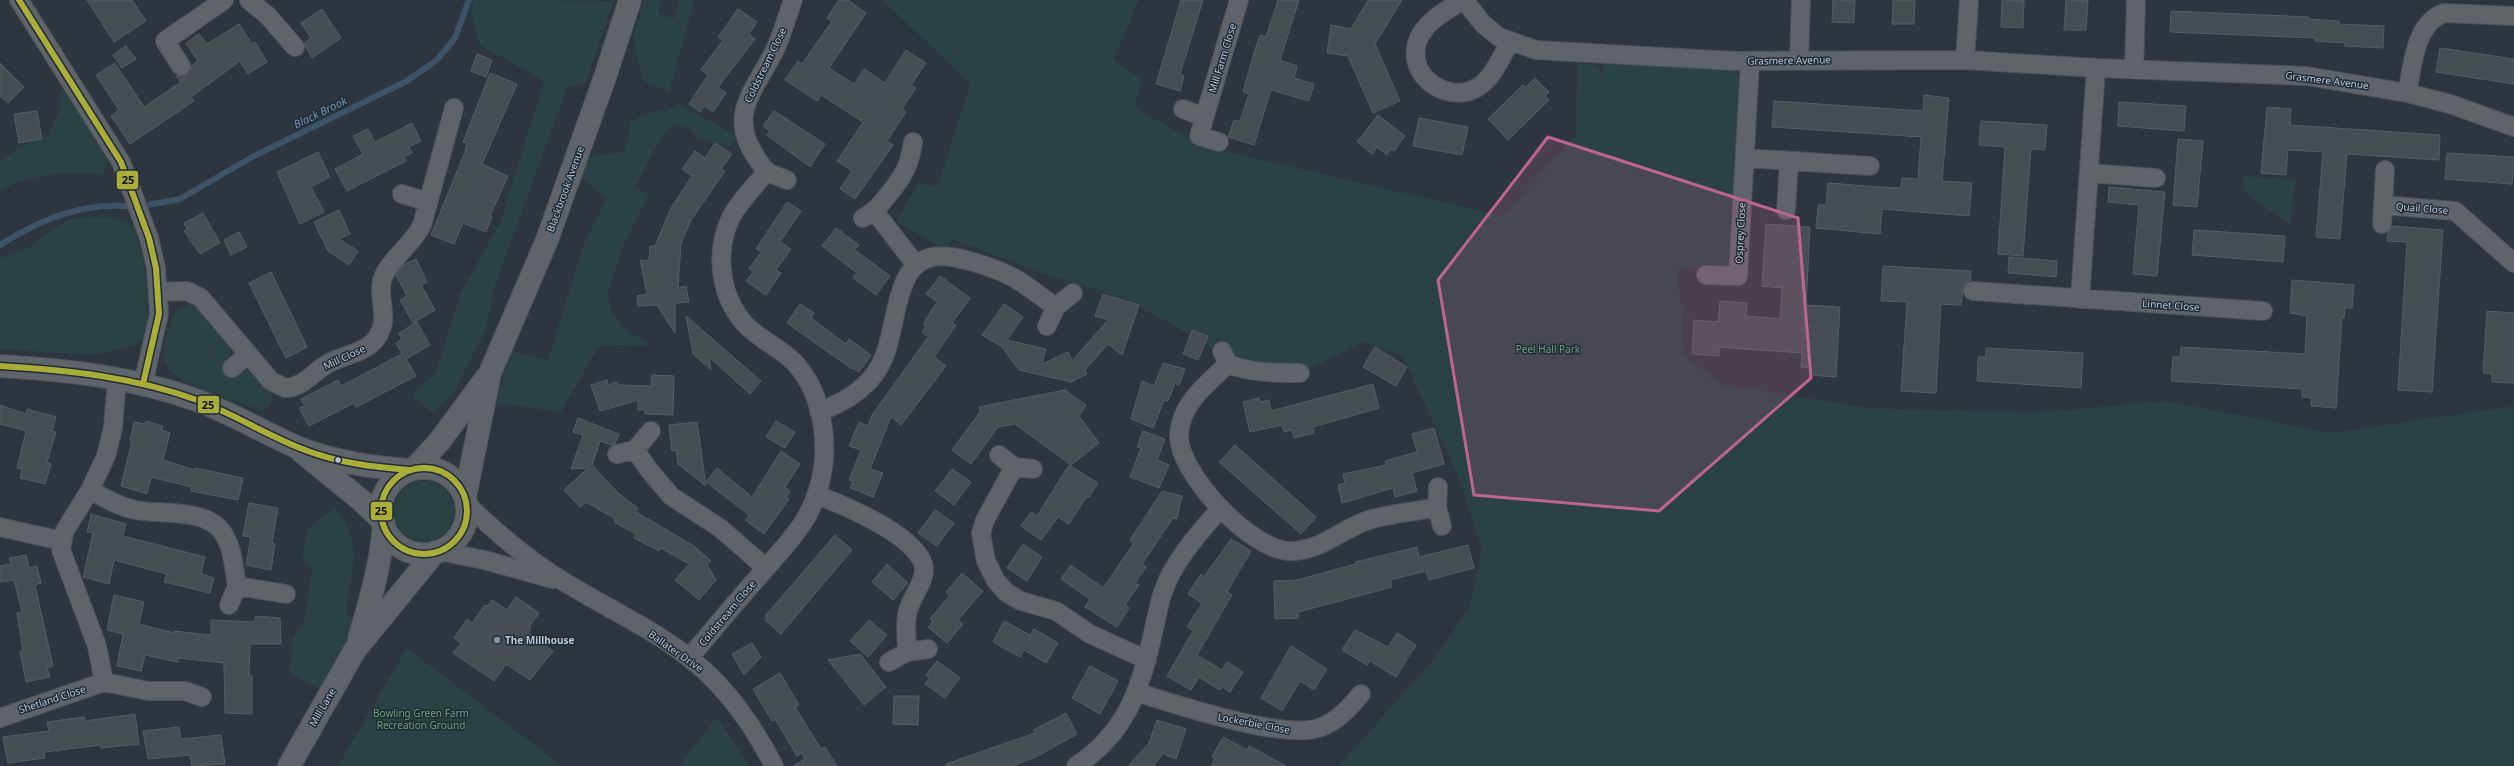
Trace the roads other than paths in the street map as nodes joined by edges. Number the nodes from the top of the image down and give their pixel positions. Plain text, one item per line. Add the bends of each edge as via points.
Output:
1 (19, 0) edge
2 (224, 0) edge
3 (249, 0) edge
4 (630, 0) edge
5 (793, 0) edge
6 (1239, 0) edge
7 (1464, 0) edge
8 (1802, 0) edge
9 (1969, 0) edge
10 (2136, 0) edge
11 (2514, 16) edge
12 (1510, 42) junction
13 (295, 47) dead end
14 (1799, 59) junction
15 (1965, 60) junction
16 (1750, 61) junction
17 (182, 66) dead end
18 (2096, 68) junction
19 (2134, 70) junction
20 (2407, 93) junction
21 (454, 107) dead end
22 (1183, 109) dead end
23 (1204, 117) junction
24 (2514, 127) edge
25 (913, 142) dead end
26 (1219, 142) dead end
27 (1745, 158) junction
28 (1789, 161) junction
29 (1870, 166) dead end
30 (2385, 170) dead end
31 (766, 172) junction
32 (2089, 173) junction
33 (2156, 178) dead end
34 (787, 180) dead end
35 (402, 194) dead end
36 (428, 202) junction
37 (2383, 205) junction
38 (1786, 210) dead end
39 (2382, 224) dead end
40 (2514, 263) edge
41 (916, 265) junction
42 (1706, 275) dead end
43 (1973, 291) dead end
44 (158, 292) junction
45 (1073, 293) dead end
46 (2080, 299) junction
47 (1056, 307) junction
48 (2263, 311) dead end
49 (1047, 326) dead end
50 (248, 354) junction
51 (0, 366) edge
52 (232, 368) dead end
53 (490, 373) junction
54 (1300, 373) dead end
55 (117, 378) junction
56 (142, 384) junction
57 (819, 412) junction
58 (651, 431) dead end
59 (294, 446) junction
60 (635, 450) junction
61 (617, 454) dead end
62 (999, 455) dead end
63 (1014, 467) junction
64 (1033, 469) dead end
65 (411, 470) junction
66 (1438, 488) dead end
67 (90, 490) junction
68 (817, 495) junction
69 (466, 501) junction
70 (1437, 507) junction
71 (1221, 508) junction
72 (383, 522) junction
73 (1442, 526) dead end
74 (0, 528) edge
75 (62, 541) junction
76 (437, 552) junction
77 (766, 568) junction
78 (566, 583) junction
79 (237, 586) junction
80 (286, 594) dead end
81 (229, 606) dead end
82 (928, 649) dead end
83 (355, 650) junction
84 (907, 652) junction
85 (689, 658) junction
86 (1147, 660) junction
87 (889, 662) dead end
88 (104, 682) junction
89 (1136, 692) junction
90 (1361, 694) dead end
91 (202, 696) dead end
92 (0, 718) edge
93 (289, 766) edge
94 (774, 766) edge
95 (1076, 766) edge

1 - 44 street via 121,162 149,238
2 - 17 street via 165,41
3 - 13 street via 268,16
4 - 53 street, Blackbrook Avenue via 547,240
5 - 31 street, Coldstream Close via 774,52 753,86 743,114 746,136 757,160
6 - 23 street, Mill Farm Close
7 - 12 street, Grasmere Avenue via 1490,31
7 - 12 street via 1429,24 1417,44 1418,65 1430,82 1448,92 1470,91 1488,78
8 - 14 street
9 - 15 street
10 - 19 street
11 - 20 street via 2444,14 2432,19 2420,36
12 - 16 street, Grasmere Avenue via 1536,50 1557,52
14 - 15 street, Grasmere Avenue
14 - 16 street, Grasmere Avenue
15 - 18 street, Grasmere Avenue
16 - 27 street, Osprey Close
18 - 19 street, Grasmere Avenue
18 - 32 street
19 - 20 street, Grasmere Avenue via 2307,76
20 - 24 street, Grasmere Avenue via 2455,106
21 - 36 street, Mill Close
22 - 23 street
23 - 26 street, Mill Farm Close via 1199,136
25 - 41 street via 911,160 905,173 869,215
27 - 28 street
27 - 42 street, Osprey Close via 1738,276
28 - 29 street
28 - 38 street
30 - 37 street, Quail Close
31 - 34 street
31 - 57 street, Coldstream Close via 731,217 723,247 723,281 744,324 781,351 803,373 811,387
32 - 33 street
32 - 46 street
35 - 36 street
36 - 50 street, Mill Close via 419,232 382,280 380,292 383,322 379,334 370,345 329,362 300,384 289,388 271,382
37 - 39 street, Quail Close
37 - 40 street, Quail Close via 2455,211
41 - 47 street via 927,258 940,257 977,263 1021,282
41 - 57 street via 907,276 902,289 888,347 874,375 854,395
43 - 46 street, Linnet Close
44 - 50 street, Mill Close via 187,291 197,294
44 - 56 street via 157,325
45 - 47 street
46 - 48 street, Linnet Close
47 - 49 street
50 - 52 street
51 - 55 street via 61,370
53 - 65 street, Blackbrook Avenue via 439,442
53 - 69 street, Blackbrook Avenue
54 - 71 street via 1240,369 1225,357 1191,400 1185,411 1179,435 1185,460 1192,474
55 - 56 street
55 - 67 street via 110,445
56 - 59 street via 202,402
57 - 68 street, Coldstream Close via 824,464
58 - 60 street
59 - 65 street via 368,466
59 - 72 street via 362,501
60 - 61 street
60 - 77 street via 671,496 720,528
62 - 63 street
63 - 64 street
63 - 86 street via 985,520 982,533 986,561 996,581 1007,593 1021,601 1056,611 1090,634
65 - 69 street via 439,470 460,486
65 - 72 street via 398,476 390,485 381,508
66 - 70 street
67 - 75 street via 64,532
67 - 79 street via 111,502 134,510 170,515 188,514 214,522 229,543
68 - 77 street, Coldstream Close via 802,524
68 - 84 street via 841,504 888,529 919,554 924,573 907,615
69 - 76 street via 464,527 450,546
69 - 78 street, Ballater Drive via 512,545
70 - 71 street via 1371,519 1322,545 1291,552 1265,545
70 - 73 street
71 - 86 street via 1185,550 1163,592
72 - 76 street via 389,536 398,545 416,552
72 - 83 street, Mill Lane via 382,554
74 - 75 street
75 - 88 street via 63,558 97,646
76 - 78 street, Ballater Drive via 492,562
76 - 83 street, Mill Lane
77 - 85 street, Coldstream Close
78 - 85 street, Ballater Drive via 656,635
79 - 80 street
79 - 81 street
82 - 84 street
83 - 93 street, Mill Lane
84 - 87 street
85 - 94 street, Ballater Drive via 708,673 743,713
86 - 89 street
88 - 91 street, Shetland Close via 148,691 185,691
88 - 92 street, Shetland Close via 8,713
89 - 90 street, Lockerbie Close via 1197,712 1298,732 1321,728 1345,712
89 - 95 street via 1121,724 1094,754

